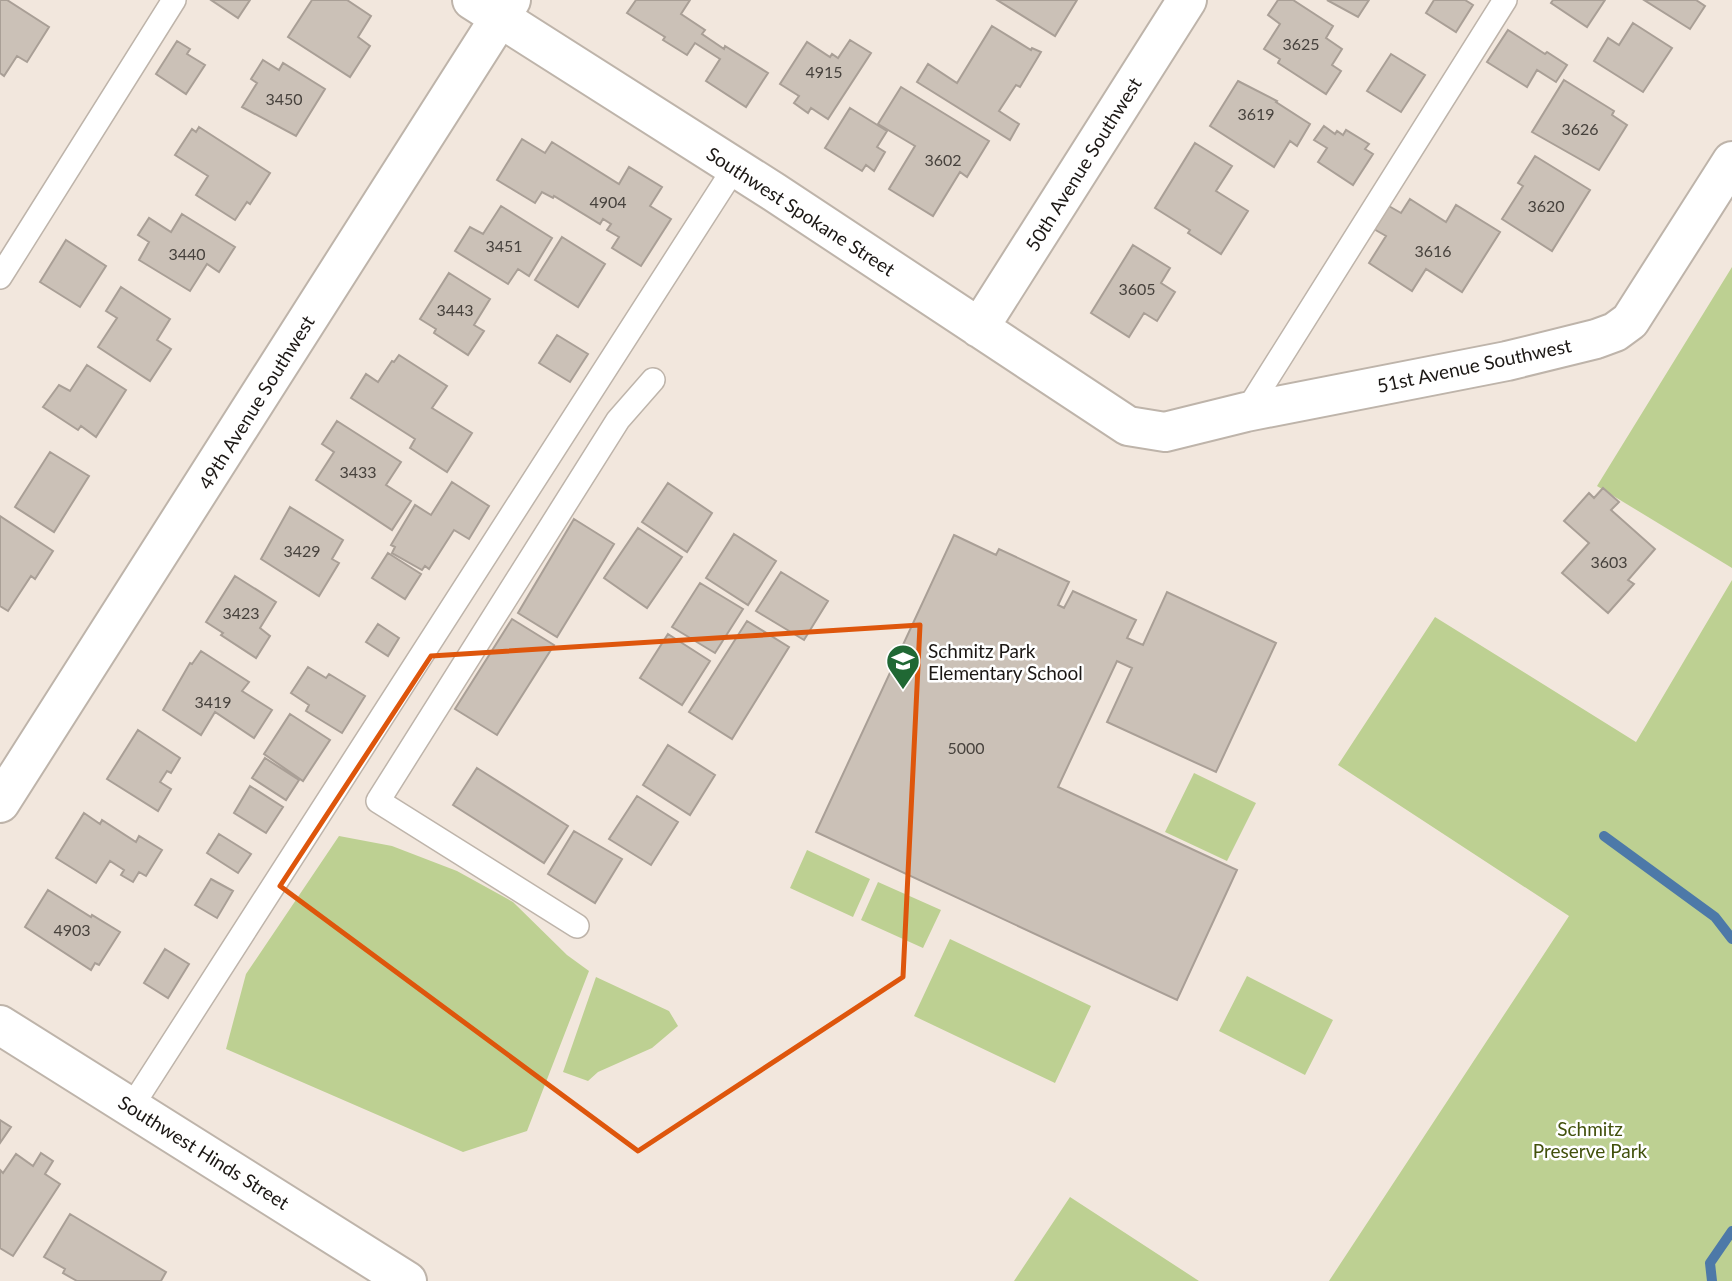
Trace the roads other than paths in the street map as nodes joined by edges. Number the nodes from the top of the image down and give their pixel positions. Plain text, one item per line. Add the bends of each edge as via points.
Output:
1 (174, 0) edge
2 (1187, 0) edge
3 (1505, 0) edge
4 (494, 6) edge
5 (1732, 161) edge
6 (735, 167) junction
7 (0, 277) edge
8 (979, 328) junction
9 (653, 380) dead end
10 (1245, 412) junction
11 (1128, 426) joint
12 (0, 803) edge
13 (577, 926) dead end
14 (0, 1025) edge
15 (132, 1106) junction
16 (407, 1281) edge

1 - 7 lane
2 - 8 street, 50th Avenue Southwest
3 - 10 lane
4 - 6 street, Southwest Spokane Street
4 - 12 street, 49th Avenue Southwest
5 - 10 street, 51st Avenue Southwest via 1630,321 1615,332 1507,361
6 - 8 street, Southwest Spokane Street
6 - 15 lane
8 - 11 street, Southwest Spokane Street
9 - 13 lane via 618,420 379,801
10 - 11 street, 51st Avenue Southwest via 1165,432
14 - 15 street, Southwest Hinds Street
15 - 16 street, Southwest Hinds Street

